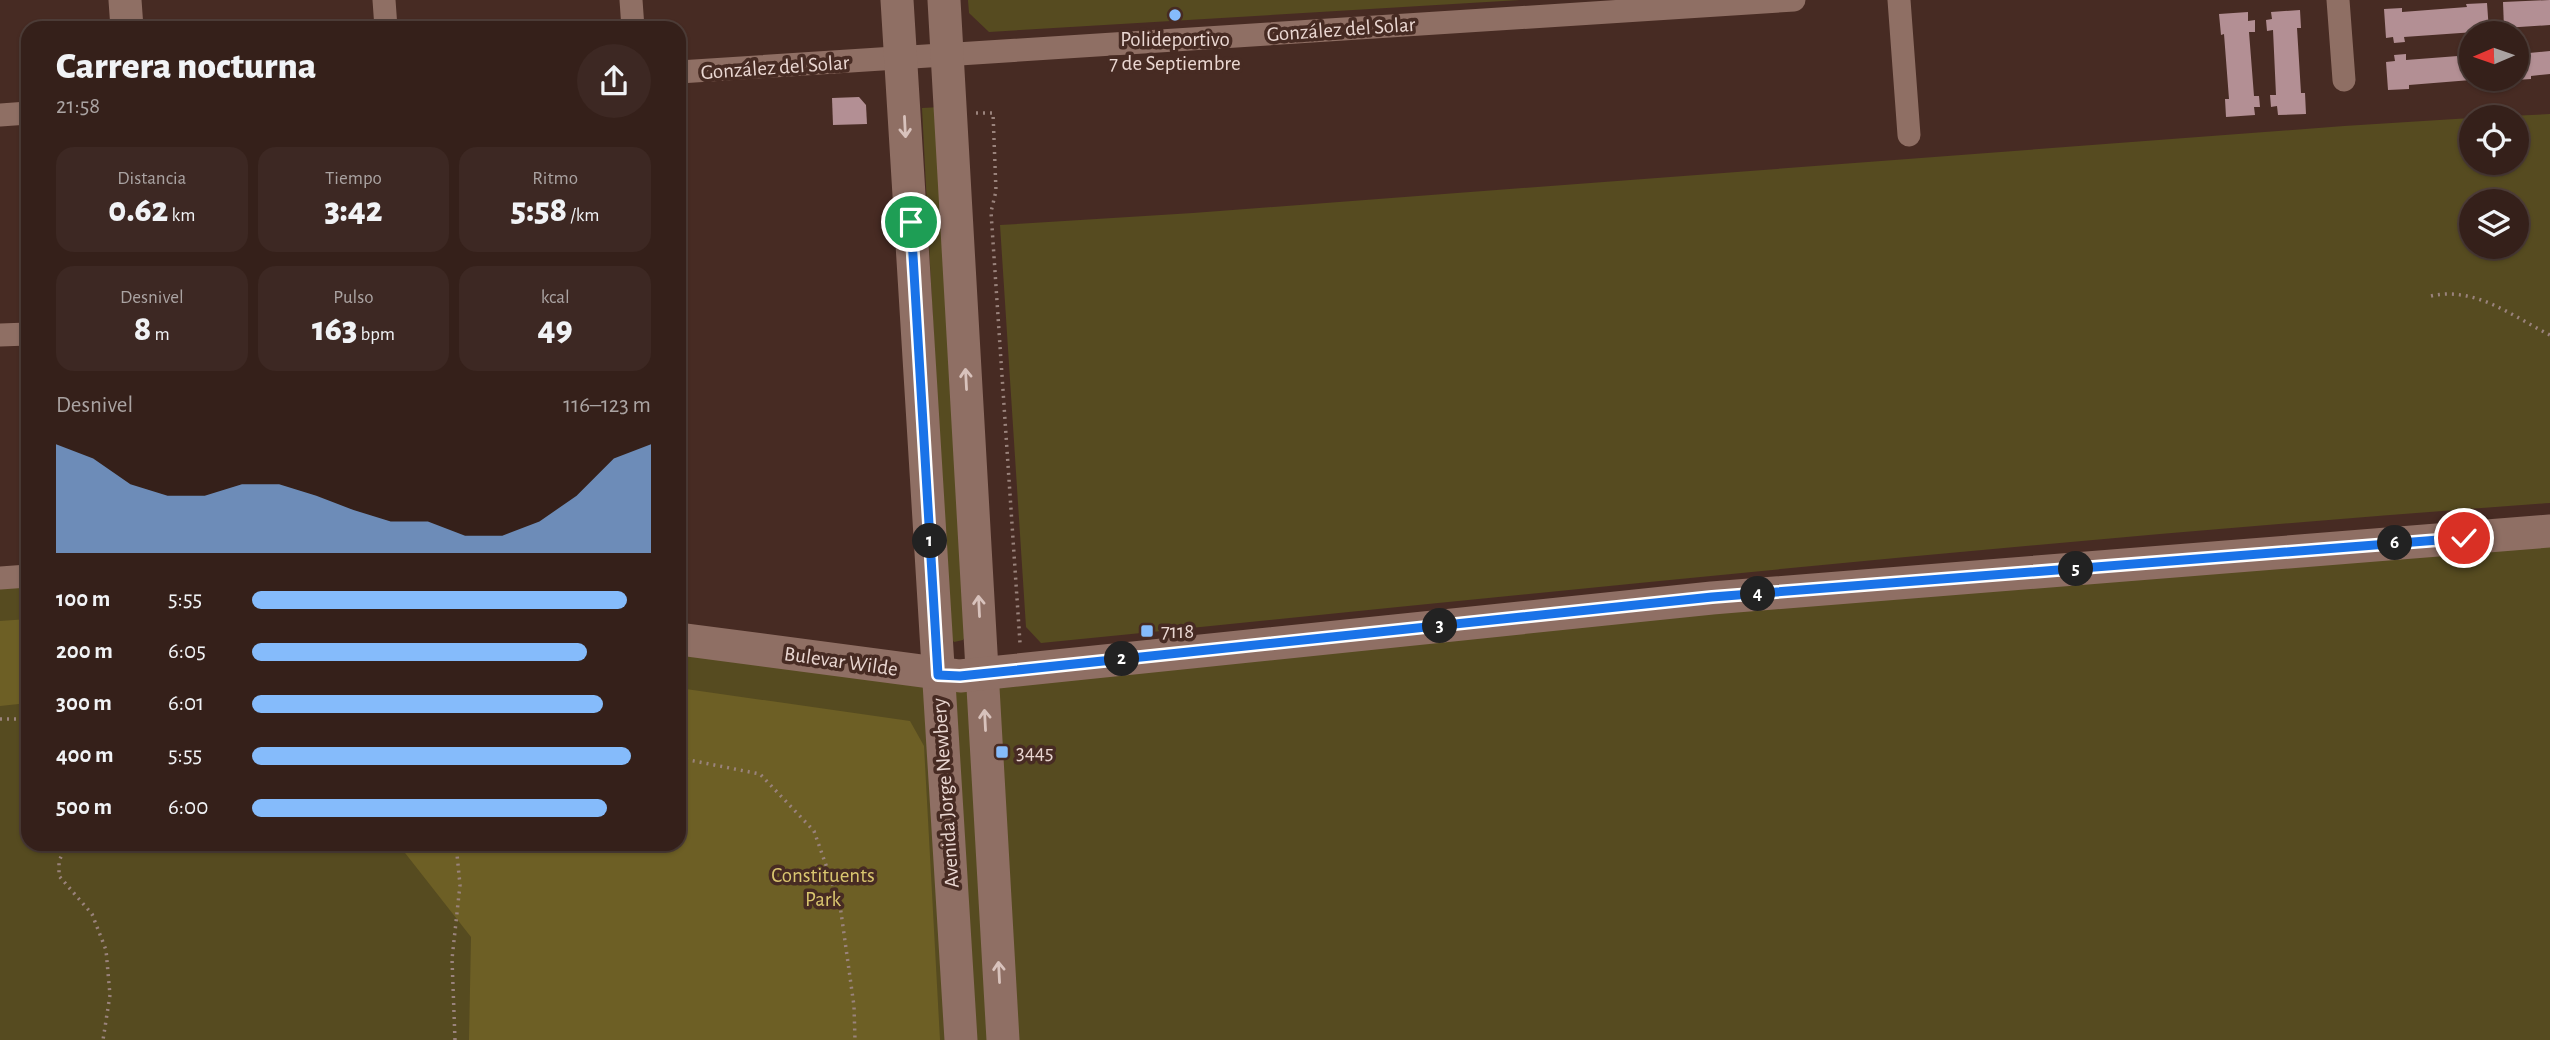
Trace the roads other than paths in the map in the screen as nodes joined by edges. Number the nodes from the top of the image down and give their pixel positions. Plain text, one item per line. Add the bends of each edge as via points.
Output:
1 (125, 0) edge
2 (384, 0) edge
3 (631, 0) edge
4 (897, 0) edge
5 (944, 0) edge
6 (1794, 0) edge
7 (1899, 0) edge
8 (2339, 0) edge
9 (126, 21) edge
10 (386, 21) edge
11 (632, 21) edge
12 (948, 55) junction
13 (901, 59) junction
14 (686, 72) edge
15 (2344, 80) dead end
16 (21, 114) edge
17 (0, 115) edge
18 (1909, 135) dead end
19 (21, 334) edge
20 (0, 335) edge
21 (2550, 531) edge
22 (21, 576) edge
23 (0, 578) edge
24 (686, 640) edge
25 (983, 674) junction
26 (938, 675) junction
27 (961, 1040) edge
28 (1003, 1040) edge

1 - 9 main road
2 - 10 street
3 - 11 street
4 - 13 main road, Avenida Jorge Newbery
5 - 12 main road, Avenida Jorge Newbery
6 - 12 street, González del Solar
7 - 18 street
8 - 15 street
12 - 13 street, González del Solar
25 -> 12 main road, Avenida Jorge Newbery
13 - 14 street, González del Solar
13 -> 26 main road, Avenida Jorge Newbery
16 - 17 street
19 - 20 street
21 - 25 main road, Bulevar Wilde via 1712,597
22 - 23 street
24 - 26 main road, Bulevar Wilde
25 - 26 main road, Bulevar Wilde
28 -> 25 main road, Avenida Jorge Newbery
26 - 27 main road, Avenida Jorge Newbery

